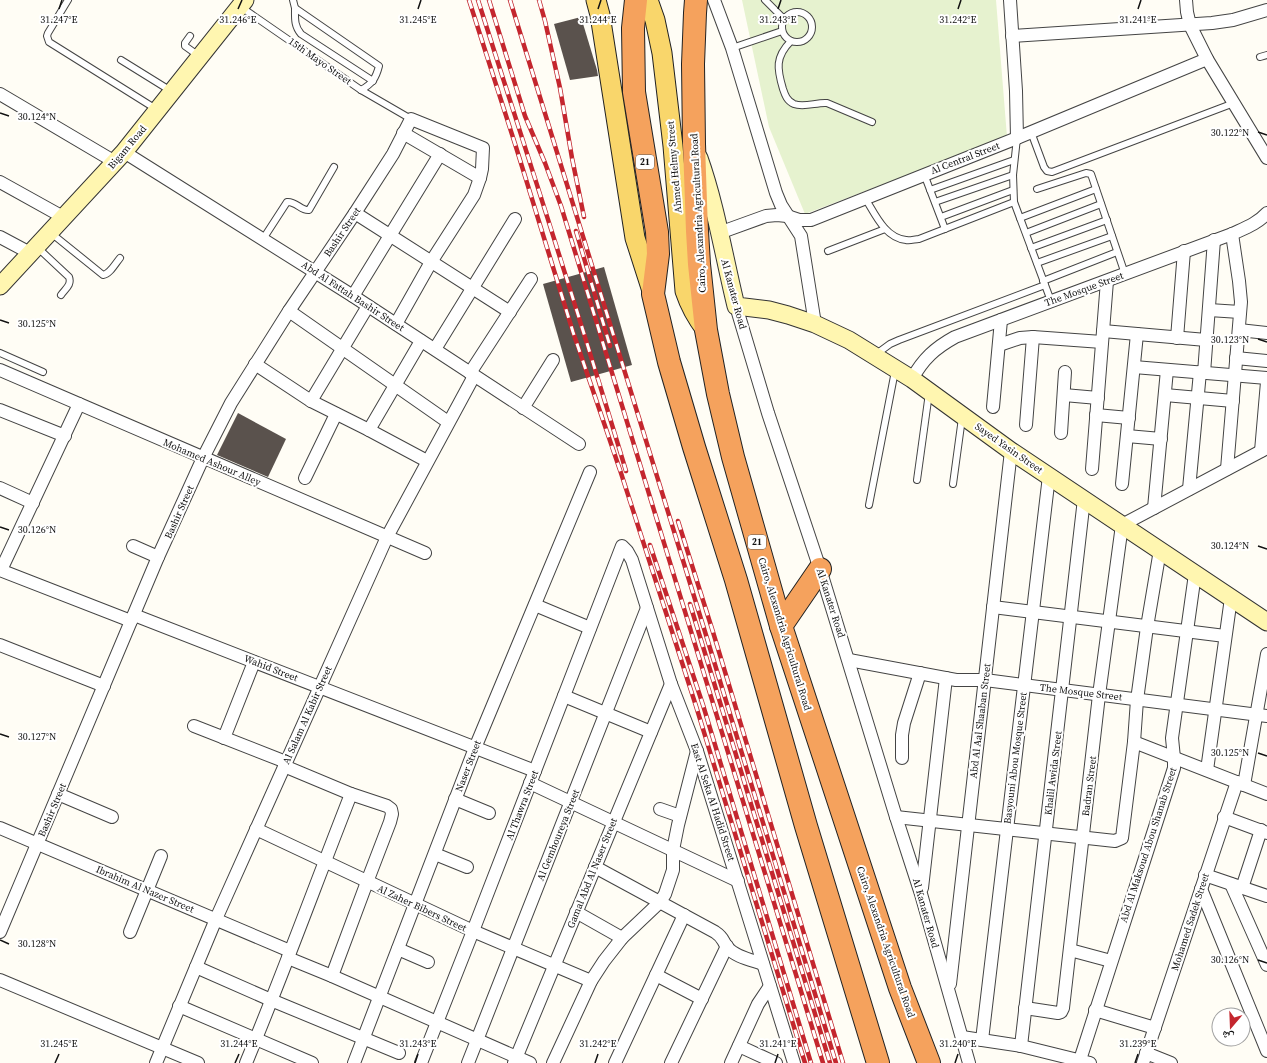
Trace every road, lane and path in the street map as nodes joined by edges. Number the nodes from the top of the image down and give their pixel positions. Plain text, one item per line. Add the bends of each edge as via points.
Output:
1 (68, 0) edge
2 (293, 0) edge
3 (596, 0) edge
4 (636, 0) edge
5 (648, 0) edge
6 (696, 0) edge
7 (714, 0) edge
8 (765, 0) edge
9 (1010, 0) edge
10 (1186, 0) edge
11 (239, 2) edge
12 (295, 8) junction
13 (1267, 10) edge
14 (784, 19) junction
15 (1190, 25) junction
16 (782, 32) junction
17 (190, 36) dead end
18 (1012, 36) junction
19 (791, 41) junction
20 (732, 48) junction
21 (1267, 55) edge
22 (200, 57) junction
23 (1260, 57) dead end
24 (121, 60) dead end
25 (1207, 60) junction
26 (373, 81) junction
27 (361, 90) junction
28 (172, 92) junction
29 (0, 94) edge
30 (1234, 103) junction
31 (158, 110) junction
32 (411, 119) junction
33 (872, 122) dead end
34 (1031, 132) junction
35 (403, 133) junction
36 (1017, 138) junction
37 (694, 144) junction
38 (440, 154) junction
39 (120, 157) junction
40 (1267, 158) edge
41 (1014, 160) junction
42 (334, 167) dead end
43 (924, 174) junction
44 (1013, 175) junction
45 (480, 178) junction
46 (0, 182) edge
47 (1037, 189) dead end
48 (1096, 189) junction
49 (930, 190) junction
50 (1013, 190) junction
51 (865, 198) junction
52 (935, 202) junction
53 (1014, 202) junction
54 (1101, 204) junction
55 (355, 213) junction
56 (1267, 213) edge
57 (787, 216) junction
58 (64, 217) junction
59 (941, 217) junction
60 (1020, 218) junction
61 (515, 219) dead end
62 (1107, 220) junction
63 (885, 228) junction
64 (945, 229) junction
65 (50, 232) junction
66 (1026, 233) junction
67 (720, 234) junction
68 (1232, 234) junction
69 (390, 236) junction
70 (1112, 236) junction
71 (0, 237) edge
72 (263, 239) junction
73 (1214, 240) junction
74 (1031, 248) junction
75 (33, 250) junction
76 (828, 251) dead end
77 (1184, 251) junction
78 (1117, 252) junction
79 (120, 258) dead end
80 (431, 262) junction
81 (1037, 263) junction
82 (315, 272) junction
83 (1125, 274) junction
84 (531, 279) dead end
85 (1107, 281) junction
86 (1044, 283) junction
87 (0, 286) edge
88 (472, 288) junction
89 (653, 294) junction
90 (61, 295) dead end
91 (353, 296) junction
92 (1051, 301) junction
93 (368, 306) junction
94 (736, 306) junction
95 (1209, 310) junction
96 (289, 311) junction
97 (510, 312) junction
98 (1240, 312) junction
99 (1001, 320) junction
100 (396, 324) junction
101 (815, 324) junction
102 (706, 330) junction
103 (1239, 330) junction
104 (1267, 333) edge
105 (1137, 334) junction
106 (1033, 337) junction
107 (1102, 337) junction
108 (1177, 338) junction
109 (1206, 340) junction
110 (422, 341) junction
111 (999, 345) junction
112 (342, 349) junction
113 (435, 349) junction
114 (0, 353) edge
115 (874, 356) junction
116 (1236, 358) junction
117 (553, 360) dead end
118 (1267, 361) edge
119 (255, 364) junction
120 (1134, 367) junction
121 (895, 369) junction
122 (0, 370) edge
123 (1168, 370) junction
124 (43, 372) dead end
125 (1065, 372) dead end
126 (1202, 373) junction
127 (472, 375) junction
128 (1235, 375) junction
129 (1267, 378) edge
130 (912, 379) junction
131 (1267, 382) edge
132 (395, 386) junction
133 (929, 392) junction
134 (1064, 395) junction
135 (1165, 395) junction
136 (1098, 398) junction
137 (1198, 398) junction
138 (311, 401) junction
139 (1233, 401) junction
140 (79, 404) junction
141 (993, 407) dead end
142 (523, 408) junction
143 (0, 410) edge
144 (336, 414) junction
145 (1096, 415) junction
146 (962, 416) junction
147 (1129, 418) junction
148 (448, 422) junction
149 (1026, 425) dead end
150 (369, 430) junction
151 (1061, 433) dead end
152 (65, 436) junction
153 (1127, 436) junction
154 (1161, 440) junction
155 (579, 444) dead end
156 (1264, 449) edge
157 (1011, 451) junction
158 (204, 458) junction
159 (427, 461) junction
160 (1092, 469) dead end
161 (1227, 469) junction
162 (590, 472) dead end
163 (1049, 476) junction
164 (305, 478) dead end
165 (917, 480) dead end
166 (953, 484) dead end
167 (1122, 484) dead end
168 (0, 488) edge
169 (1189, 489) junction
170 (1084, 499) junction
171 (33, 503) junction
172 (869, 505) dead end
173 (1154, 508) junction
174 (1122, 525) junction
175 (387, 537) junction
176 (133, 546) dead end
177 (622, 546) joint
178 (1160, 550) junction
179 (425, 553) dead end
180 (158, 557) junction
181 (820, 569) junction
182 (1, 570) edge
183 (1195, 574) junction
184 (1231, 598) junction
185 (535, 605) junction
186 (993, 607) junction
187 (647, 608) junction
188 (1032, 612) junction
189 (1071, 617) junction
190 (133, 618) junction
191 (1108, 622) junction
192 (1267, 622) edge
193 (781, 626) junction
194 (1147, 627) junction
195 (590, 628) junction
196 (1187, 632) junction
197 (1225, 636) junction
198 (0, 645) edge
199 (1267, 654) edge
200 (849, 660) junction
201 (254, 662) junction
202 (920, 673) junction
203 (946, 678) junction
204 (985, 680) junction
205 (671, 684) junction
206 (1024, 685) junction
207 (104, 686) junction
208 (319, 687) junction
209 (1062, 690) junction
210 (1100, 695) junction
211 (564, 696) junction
212 (1137, 700) junction
213 (1177, 705) junction
214 (1215, 710) junction
215 (606, 713) junction
216 (1262, 716) edge
217 (194, 726) dead end
218 (651, 732) junction
219 (224, 738) junction
220 (1134, 742) junction
221 (475, 748) junction
222 (697, 751) junction
223 (902, 758) dead end
224 (1174, 758) junction
225 (285, 764) junction
226 (1207, 770) junction
227 (535, 771) junction
228 (530, 783) junction
229 (1240, 783) junction
230 (58, 794) junction
231 (352, 794) junction
232 (1267, 794) edge
233 (455, 799) junction
234 (571, 802) junction
235 (660, 809) dead end
236 (489, 813) dead end
237 (680, 816) junction
238 (112, 817) dead end
239 (896, 817) junction
240 (1224, 817) junction
241 (930, 821) junction
242 (613, 822) junction
243 (968, 825) junction
244 (0, 828) edge
245 (256, 829) junction
246 (1007, 829) junction
247 (1264, 832) edge
248 (1046, 833) junction
249 (1083, 838) junction
250 (38, 844) junction
251 (673, 850) junction
252 (435, 854) junction
253 (161, 856) dead end
254 (324, 861) junction
255 (468, 867) dead end
256 (595, 867) junction
257 (1205, 875) junction
258 (738, 881) junction
259 (367, 882) junction
260 (1236, 886) junction
261 (1201, 889) junction
262 (147, 890) junction
263 (921, 894) junction
264 (1267, 896) edge
265 (660, 902) junction
266 (416, 905) junction
267 (576, 912) junction
268 (684, 915) junction
269 (216, 920) junction
270 (473, 931) junction
271 (0, 932) edge
272 (130, 932) dead end
273 (622, 938) junction
274 (727, 946) junction
275 (513, 948) junction
276 (398, 949) junction
277 (1070, 950) junction
278 (289, 955) junction
279 (1111, 961) junction
280 (428, 962) dead end
281 (763, 964) junction
282 (554, 965) junction
283 (1267, 965) edge
284 (196, 967) junction
285 (656, 975) junction
286 (332, 976) junction
287 (0, 980) edge
288 (591, 981) junction
289 (770, 986) junction
290 (949, 991) junction
291 (380, 996) junction
292 (702, 999) junction
293 (271, 1000) junction
294 (179, 1006) junction
295 (1025, 1008) junction
296 (1095, 1010) junction
297 (437, 1021) junction
298 (1155, 1028) junction
299 (962, 1037) junction
300 (364, 1038) junction
301 (256, 1040) junction
302 (478, 1040) junction
303 (982, 1040) junction
304 (739, 1046) junction
305 (1021, 1046) junction
306 (162, 1048) junction
307 (1267, 1051) edge
308 (399, 1053) dead end
309 (1145, 1058) edge
310 (515, 1060) edge
311 (1083, 1062) edge
312 (156, 1063) edge
313 (198, 1063) edge
314 (246, 1063) edge
315 (312, 1063) edge
316 (354, 1063) edge
317 (421, 1063) edge
318 (468, 1063) edge
319 (530, 1063) edge
320 (553, 1063) edge
321 (615, 1063) edge
322 (671, 1063) edge
323 (731, 1063) edge
324 (776, 1063) edge
325 (794, 1063) edge
326 (878, 1063) edge
327 (930, 1063) edge
328 (970, 1063) edge
329 (1171, 1063) edge

1 - 31 lane via 48,33 49,42
2 - 12 lane
3 - 89 main road via 635,238
4 - 89 highway, 21 via 633,28 634,92 657,232 658,254
5 - 102 main road, Ahmed Helmy Street via 662,54 685,291 696,317
6 - 37 highway, Cairo, Alexandria Agricultural Road / 21 via 693,64
7 - 20 street
8 - 14 lane
9 - 18 street
10 - 15 street
11 - 22 street, Bigam Road
11 - 27 lane, 15th Mayo Street
12 - 26 lane via 295,23 301,34
12 - 26 lane via 379,66
13 - 15 street via 1233,20
14 - 16 lane
14 - 19 lane via 791,13 800,13 808,17 811,25 808,37 800,42
15 - 18 street
15 - 25 street
16 - 19 lane
16 - 20 lane
17 - 22 lane via 185,46
18 - 36 street
19 - 33 lane via 782,53 778,68 785,96 790,102 797,105 827,103
20 - 57 street via 776,193
21 - 23 lane
22 - 28 street, Bigam Road
24 - 28 lane
25 - 30 street
25 - 34 street, Al Central Street
26 - 27 lane
27 - 32 lane, 15th Mayo Street
28 - 31 street, Bigam Road
29 - 39 street, Abd Al Fattah Bashir Street
30 - 34 lane via 1052,172 1044,167
30 - 40 street
31 - 39 street, Bigam Road
32 - 35 street, Bashir Street
32 - 45 street via 483,148
34 - 36 street, Al Central Street
35 - 38 street
35 - 55 street, Bashir Street via 393,154
36 - 41 lane
36 - 43 street, Al Central Street
37 - 67 street, Al Kanater Road via 711,195
37 - 102 highway, Cairo, Alexandria Agricultural Road / 21 via 698,251
38 - 45 street
38 - 69 street
39 - 58 street, Bigam Road
39 - 72 street, Abd Al Fattah Bashir Street
41 - 44 lane
41 - 49 lane
42 - 72 lane via 309,210 287,202
43 - 49 lane
43 - 51 street, Al Central Street
44 - 50 lane
44 - 52 lane
45 - 80 street via 469,203
46 - 58 street
47 - 48 lane via 1088,173 1092,176
48 - 54 lane
48 - 60 lane
49 - 52 lane
50 - 53 lane
50 - 59 lane
51 - 57 street, Al Central Street via 811,220
51 - 63 lane
52 - 59 lane
53 - 60 lane
53 - 64 lane
54 - 62 lane
54 - 66 lane
55 - 69 street
55 - 82 street, Bashir Street
56 - 68 street, The Mosque Street via 1252,225
57 - 67 street, Al Central Street via 766,216
57 - 101 street via 801,236
58 - 65 street, Bigam Road
59 - 64 lane
60 - 66 lane
61 - 88 street
62 - 70 lane
62 - 74 lane
63 - 64 lane via 894,236 906,240 919,239
63 - 76 lane
65 - 75 street, Bigam Road
65 - 79 lane via 103,275 108,273
66 - 74 lane
67 - 94 street, Al Kanater Road
68 - 73 street, The Mosque Street
68 - 98 street via 1239,281
69 - 80 street
69 - 91 street
70 - 78 lane
70 - 81 lane
71 - 75 street
72 - 82 street, Abd Al Fattah Bashir Street
73 - 77 street, The Mosque Street
73 - 95 street
74 - 81 lane
75 - 87 street, Bigam Road
75 - 90 lane via 69,277 69,285
77 - 83 street, The Mosque Street
77 - 108 street
78 - 83 lane
78 - 86 lane
80 - 88 street
80 - 100 street
81 - 86 lane
82 - 91 street, Abd Al Fattah Bashir Street
82 - 96 street, Bashir Street
83 - 85 street, The Mosque Street
84 - 97 street, Al Salam Al Kabir Street
85 - 92 street, The Mosque Street
85 - 107 street
86 - 92 lane
86 - 115 lane via 899,340
88 - 97 street
88 - 113 street
89 - 326 highway, 21 via 692,441 736,580 806,826
91 - 93 street, Abd Al Fattah Bashir Street
92 - 99 street, The Mosque Street
93 - 100 street, Abd Al Fattah Bashir Street
93 - 112 street
94 - 101 street, Sayed Yasin Street via 768,310
94 - 181 street, Al Kanater Road via 768,413
95 - 98 street
95 - 109 street
96 - 112 street
96 - 119 street, Bashir Street
97 - 127 street, Al Salam Al Kabir Street
98 - 103 street
99 - 111 street
99 - 130 street, The Mosque Street via 941,345 929,355
100 - 110 street, Abd Al Fattah Bashir Street
101 - 115 street, Sayed Yasin Street via 849,340
102 - 193 highway, Cairo, Alexandria Agricultural Road / 21 via 733,457
103 - 104 street
103 - 116 street
105 - 107 street
105 - 108 street
105 - 120 street
106 - 107 street
106 - 111 street via 1020,338
106 - 149 street
107 - 136 street
108 - 109 street
109 - 126 street
110 - 113 street, Abd Al Fattah Bashir Street
110 - 132 street
111 - 141 street
112 - 132 street
112 - 138 street
113 - 127 street, Abd Al Fattah Bashir Street
114 - 124 lane
115 - 121 street, Sayed Yasin Street
116 - 118 street
116 - 128 street
117 - 142 street
119 - 138 street
119 - 158 street, Bashir Street via 231,403
120 - 123 street
120 - 147 street
121 - 130 street, Sayed Yasin Street
121 - 172 lane
122 - 140 street, Mohamed Ashour Alley
123 - 126 street
123 - 135 street
125 - 134 street
126 - 128 street
126 - 137 street
127 - 142 street, Abd Al Fattah Bashir Street
127 - 148 street, Al Salam Al Kabir Street
128 - 129 street
128 - 139 street
130 - 133 street, Sayed Yasin Street
131 - 156 street
132 - 148 street
132 - 150 street
133 - 146 street, Sayed Yasin Street
133 - 165 lane
134 - 136 street
134 - 151 street
135 - 137 street
135 - 154 street
136 - 145 street
137 - 139 street
137 - 169 street
138 - 144 street
139 - 161 street
140 - 152 street
140 - 158 street, Mohamed Ashour Alley
142 - 155 street, Abd Al Fattah Bashir Street
143 - 152 street
144 - 150 street
144 - 164 street
145 - 147 street
145 - 160 street
146 - 157 street, Sayed Yasin Street
146 - 166 lane
147 - 153 street
148 - 159 street, Al Salam Al Kabir Street
150 - 159 street
152 - 171 street
153 - 154 street
153 - 167 street
154 - 173 street
156 - 161 street
157 - 163 street, Sayed Yasin Street
157 - 186 street, Abd Al Aal Shaaban Street
158 - 175 street, Mohamed Ashour Alley
158 - 180 street, Bashir Street
159 - 175 street, Al Salam Al Kabir Street
161 - 169 street
162 - 185 street, Naser Street
163 - 170 street, Sayed Yasin Street
163 - 188 street, Basyouni Abou Mosque Street
168 - 171 street
169 - 173 street
170 - 174 street, Sayed Yasin Street
170 - 189 street, Khalil Awida Street
171 - 182 street
173 - 174 street
174 - 178 street, Sayed Yasin Street
174 - 191 street, Badran Street
175 - 179 street, Mohamed Ashour Alley
175 - 208 street, Al Salam Al Kabir Street
176 - 180 street
177 - 187 street, East Al Seka Al Hadid Street via 632,560
177 - 195 street, Al Thawra Street
178 - 183 street, Sayed Yasin Street
178 - 194 street
180 - 190 street, Bashir Street
181 - 193 highway
181 - 200 street, Al Kanater Road
182 - 190 street, Wahid Street
183 - 184 street, Sayed Yasin Street
183 - 196 street, Abd Al Maksoud Abou Shanab Street
184 - 192 street, Sayed Yasin Street
184 - 197 street
185 - 195 street
185 - 221 street, Naser Street
186 - 188 street
186 - 204 street, Abd Al Aal Shaaban Street
187 - 205 street, East Al Seka Al Hadid Street
187 - 215 street, Al Gemhoureya Street
188 - 189 street
188 - 206 street, Basyouni Abou Mosque Street
189 - 191 street
189 - 209 street, Khalil Awida Street
190 - 201 street, Wahid Street
190 - 207 street, Bashir Street
191 - 194 street
191 - 210 street, Badran Street
193 - 327 highway, Cairo, Alexandria Agricultural Road / 21 via 900,988
194 - 196 street
194 - 212 street
195 - 211 street, Al Thawra Street
196 - 197 street
196 - 213 street, Abd Al Maksoud Abou Shanab Street
197 - 214 street
198 - 207 street
199 - 216 street, Mohamed Sadek Street
200 - 202 street, The Mosque Street
200 - 239 street, Al Kanater Road
201 - 208 street, Wahid Street
201 - 219 street
202 - 203 street, The Mosque Street
202 - 223 street via 904,723
203 - 204 street, The Mosque Street
203 - 241 street
204 - 206 street, The Mosque Street
204 - 243 street, Abd Al Aal Shaaban Street
205 - 218 street, Gamal Abd Al Naser Street
205 - 222 street, East Al Seka Al Hadid Street
206 - 209 street, The Mosque Street
206 - 246 street, Basyouni Abou Mosque Street
207 - 230 street, Bashir Street
208 - 221 street, Wahid Street
208 - 225 street, Al Salam Al Kabir Street
209 - 210 street, The Mosque Street
209 - 248 street, Khalil Awida Street
210 - 212 street, The Mosque Street
210 - 249 street, Badran Street
211 - 215 street
211 - 227 street, Al Thawra Street
212 - 213 street, The Mosque Street
212 - 220 street
213 - 214 street, The Mosque Street
213 - 224 street, Abd Al Maksoud Abou Shanab Street via 1172,738
214 - 216 street, The Mosque Street
214 - 226 street
215 - 218 street
215 - 234 street, Al Gemhoureya Street
216 - 229 street, Mohamed Sadek Street
217 - 219 street
218 - 242 street, Gamal Abd Al Naser Street
219 - 225 street
220 - 224 street
220 - 249 street via 1122,838 1115,841
221 - 227 street, Wahid Street
221 - 233 street, Naser Street
222 - 237 street
222 - 258 street, East Al Seka Al Hadid Street
224 - 226 street
224 - 279 street, Abd Al Maksoud Abou Shanab Street via 1174,768
225 - 231 street
225 - 245 street, Al Salam Al Kabir Street
226 - 229 street
227 - 228 street, Al Thawra Street
228 - 234 street
228 - 270 street, Al Thawra Street
229 - 232 street
229 - 240 street, Mohamed Sadek Street
230 - 238 street
230 - 250 street, Bashir Street
231 - 254 street
231 - 259 street via 391,809 392,814
233 - 236 street
233 - 252 street, Naser Street
234 - 242 street
234 - 275 street, Al Gemhoureya Street
235 - 237 street
237 - 251 street
239 - 241 street
239 - 263 street, Al Kanater Road
240 - 247 street
240 - 257 street, Mohamed Sadek Street
241 - 243 street
241 - 263 street
242 - 251 street
242 - 256 street, Gamal Abd Al Naser Street
243 - 246 street
243 - 290 street, Abd Al Aal Shaaban Street
244 - 250 street, Ibrahim Al Nazer Street
245 - 254 street, Al Zaher Bibers Street
245 - 269 street, Al Salam Al Kabir Street
246 - 248 street
246 - 303 street, Basyouni Abou Mosque Street
247 - 260 street
248 - 249 street
248 - 295 street, Khalil Awida Street
249 - 277 street, Badran Street
250 - 262 street, Ibrahim Al Nazer Street
250 - 271 street, Bashir Street
251 - 258 street
251 - 265 street via 673,870
252 - 255 street
252 - 266 street, Naser Street
253 - 262 street
254 - 259 street, Al Zaher Bibers Street
254 - 278 street
256 - 265 street
256 - 267 street, Gamal Abd Al Naser Street
257 - 260 street
257 - 261 street, Mohamed Sadek Street
258 - 281 street, East Al Seka Al Hadid Street
259 - 266 street, Al Zaher Bibers Street
259 - 286 street
260 - 264 street
260 - 283 street
261 - 298 street, Mohamed Sadek Street
261 - 307 street
262 - 269 street, Ibrahim Al Nazer Street
262 - 272 street
263 - 290 street, Al Kanater Road
265 - 268 street
265 - 273 street
266 - 270 street, Al Zaher Bibers Street
266 - 276 street, Naser Street
267 - 273 street
267 - 282 street, Gamal Abd Al Naser Street
268 - 274 street via 719,934
268 - 285 street
269 - 278 street, Ibrahim Al Nazer Street
269 - 284 street, Al Salam Al Kabir Street
270 - 275 street, Al Zaher Bibers Street
270 - 297 street, Al Thawra Street
273 - 288 street
274 - 281 street via 739,955
274 - 292 street
275 - 282 street, Al Zaher Bibers Street
275 - 302 street, Al Gemhoureya Street
276 - 280 street
276 - 291 street, Naser Street
277 - 279 street
277 - 295 street, Badran Street via 1061,1012
278 - 286 street, Ibrahim Al Nazer Street
278 - 293 street
279 - 296 street, Abd Al Maksoud Abou Shanab Street
281 - 289 street, East Al Seka Al Hadid Street
282 - 288 street, Al Zaher Bibers Street
282 - 310 street, Gamal Abd Al Naser Street
284 - 293 street
284 - 294 street, Al Salam Al Kabir Street
285 - 292 street
285 - 321 street
286 - 291 street, Ibrahim Al Nazer Street
287 - 306 street
288 - 320 street
289 - 304 street via 758,1004
289 - 325 street, East Al Seka Al Hadid Street
290 - 299 street, Al Kanater Road
291 - 297 street, Ibrahim Al Nazer Street
291 - 300 street, Naser Street
292 - 322 street
293 - 300 street
293 - 301 street
294 - 301 street
294 - 306 street, Al Salam Al Kabir Street
295 - 305 street, Khalil Awida Street
296 - 298 street
296 - 311 street, Abd Al Maksoud Abou Shanab Street
297 - 302 street, Ibrahim Al Nazer Street
297 - 317 street, Al Thawra Street
298 - 309 street, Mohamed Sadek Street
299 - 303 street
299 - 328 street, Al Kanater Road
300 - 308 street
300 - 316 street, Naser Street
301 - 314 street
301 - 315 street
302 - 310 street, Ibrahim Al Nazer Street
302 - 318 street, Al Gemhoureya Street
303 - 305 street
304 - 323 street
304 - 324 street
305 - 311 street
306 - 312 street, Al Salam Al Kabir Street
306 - 313 street
309 - 329 street
310 - 319 street, Ibrahim Al Nazer Street

